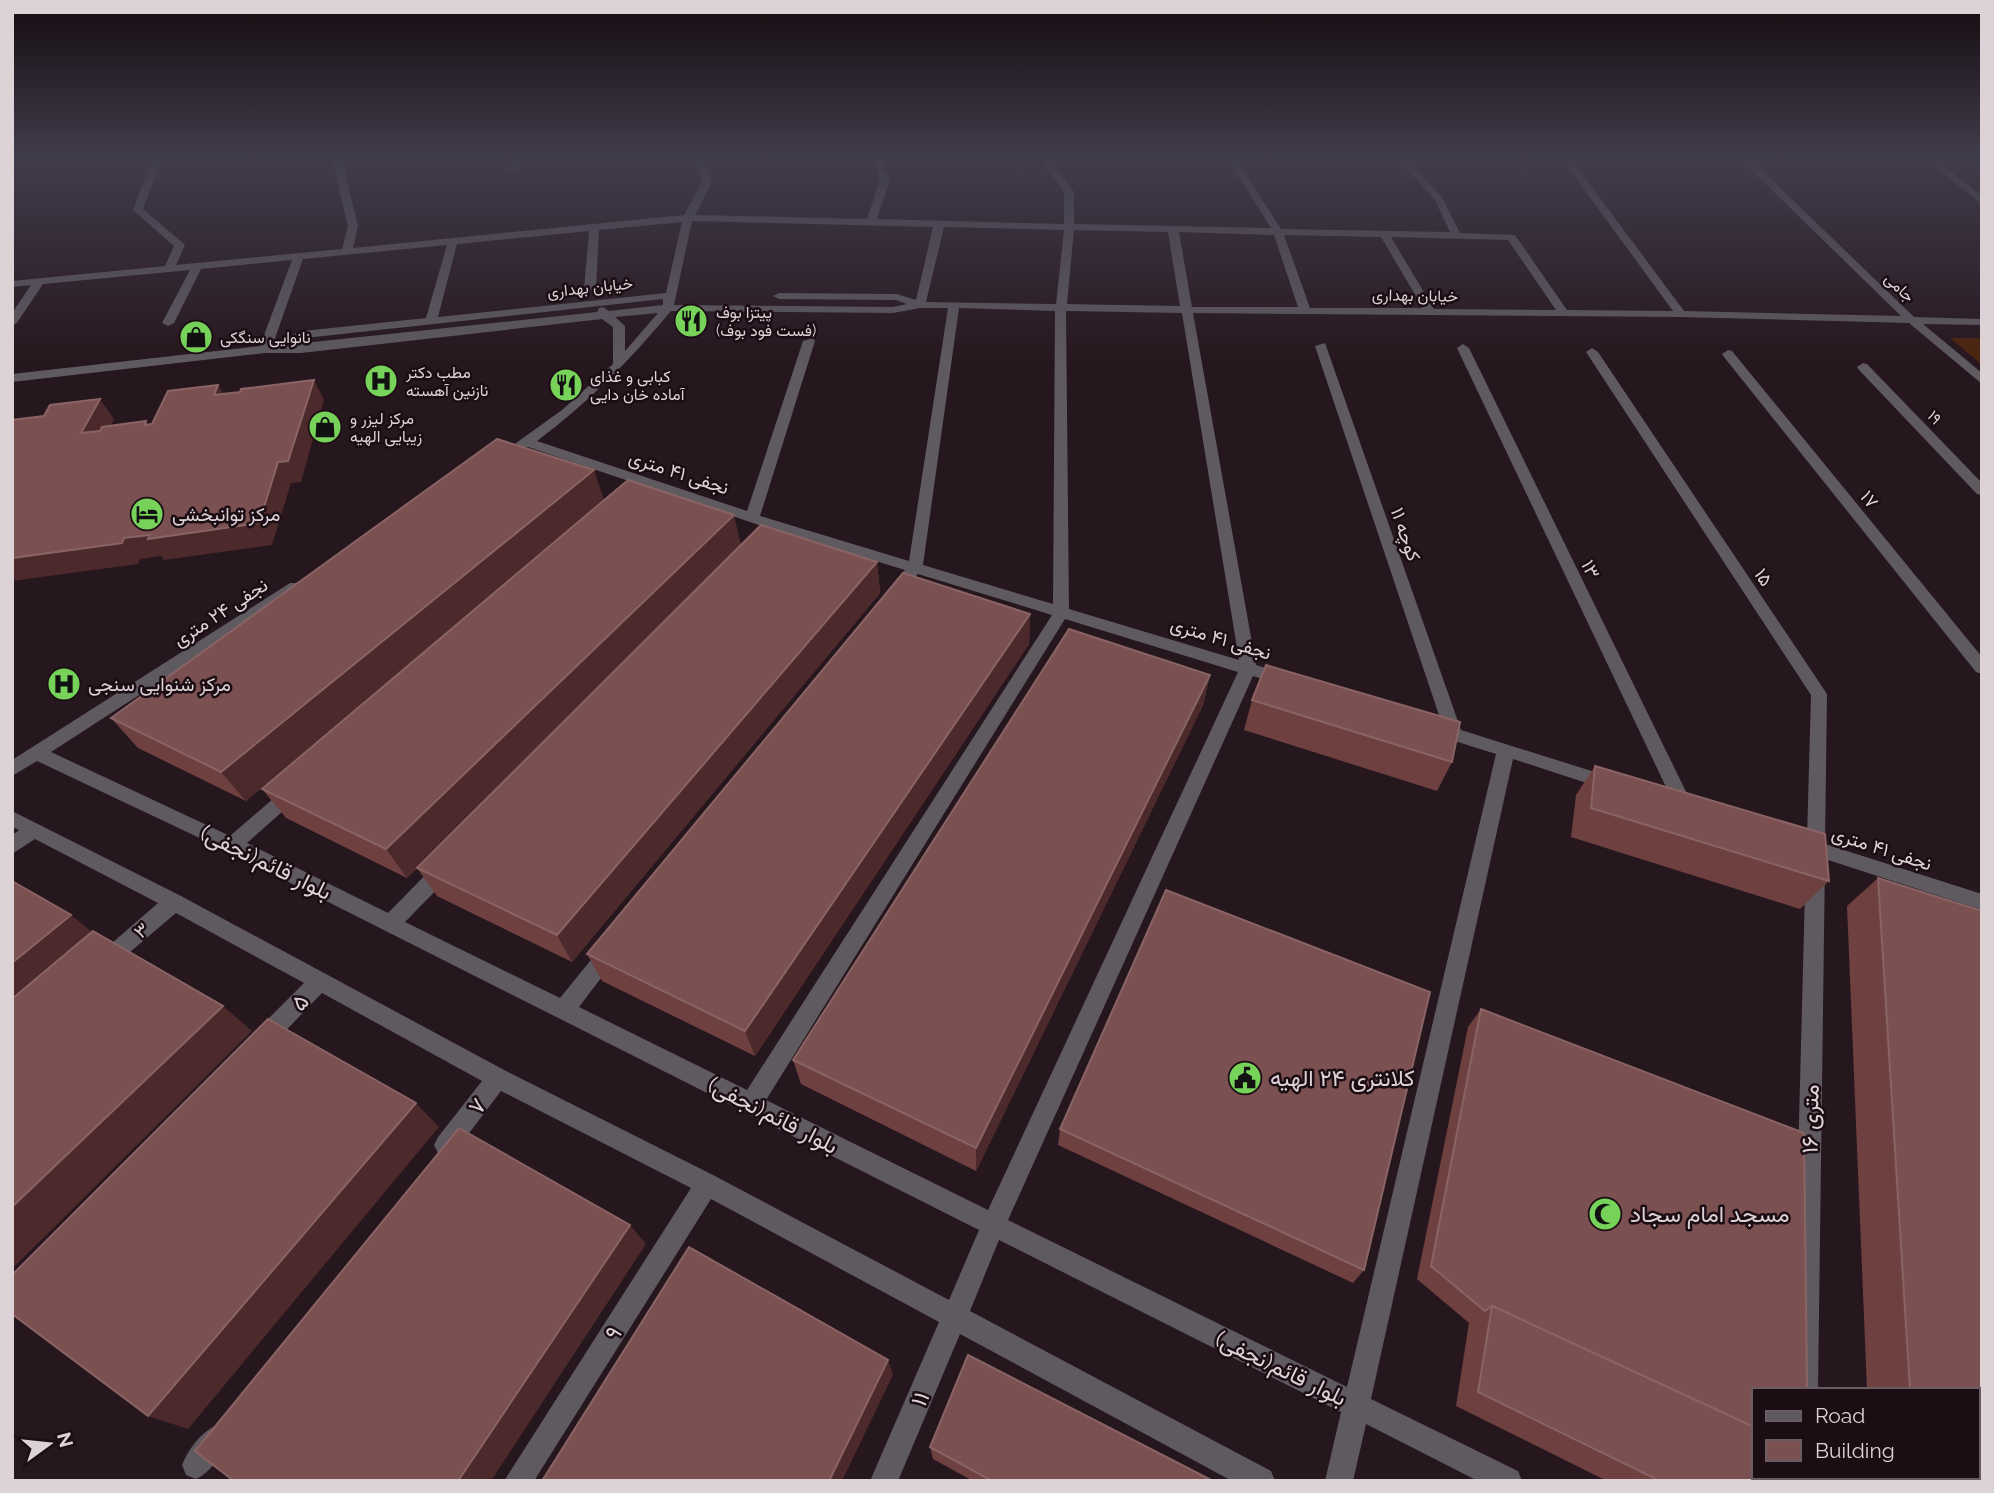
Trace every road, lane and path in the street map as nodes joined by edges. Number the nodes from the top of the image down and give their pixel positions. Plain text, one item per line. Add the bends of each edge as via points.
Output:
1 (156, 225) edge
2 (353, 225) edge
3 (625, 225) edge
4 (686, 225) edge
5 (928, 225) edge
6 (939, 225) junction
7 (1069, 225) edge
8 (1273, 225) edge
9 (1451, 225) edge
10 (1615, 225) edge
11 (1812, 225) edge
12 (594, 228) junction
13 (1069, 228) junction
14 (1173, 230) junction
15 (1278, 232) junction
16 (1384, 234) junction
17 (1456, 235) junction
18 (453, 241) junction
19 (347, 251) junction
20 (299, 256) junction
21 (197, 266) junction
22 (169, 269) junction
23 (40, 281) junction
24 (12, 284) edge
25 (590, 289) dead end
26 (668, 302) junction
27 (920, 305) junction
28 (954, 305) junction
29 (1060, 306) junction
30 (603, 308) junction
31 (1186, 310) junction
32 (1305, 310) junction
33 (1430, 311) junction
34 (1563, 312) junction
35 (1681, 314) junction
36 (1909, 318) junction
37 (431, 320) junction
38 (12, 322) edge
39 (1982, 322) edge
40 (168, 323) dead end
41 (809, 341) dead end
42 (1321, 346) dead end
43 (1463, 348) dead end
44 (265, 349) junction
45 (1592, 352) dead end
46 (1728, 354) dead end
47 (619, 365) junction
48 (1863, 367) dead end
49 (12, 378) edge
50 (1982, 380) edge
51 (527, 442) junction
52 (505, 456) edge
53 (1982, 491) edge
54 (752, 518) junction
55 (915, 568) junction
56 (313, 575) edge
57 (898, 589) edge
58 (1061, 613) junction
59 (1248, 668) junction
60 (1982, 668) edge
61 (1299, 684) edge
62 (1415, 722) edge
63 (1454, 734) junction
64 (1506, 751) junction
65 (36, 753) junction
66 (12, 769) edge
67 (305, 782) edge
68 (1621, 787) edge
69 (1660, 800) edge
70 (12, 818) edge
71 (35, 830) junction
72 (1789, 841) edge
73 (232, 845) junction
74 (12, 846) edge
75 (1815, 849) junction
76 (458, 854) edge
77 (174, 902) junction
78 (1982, 902) edge
79 (390, 924) junction
80 (623, 935) edge
81 (83, 980) edge
82 (320, 981) junction
83 (563, 1011) junction
84 (243, 1059) edge
85 (498, 1078) junction
86 (751, 1104) junction
87 (431, 1164) edge
88 (707, 1184) junction
89 (993, 1226) junction
90 (956, 1317) junction
91 (1805, 1388) edge
92 (1356, 1405) junction
93 (229, 1422) edge
94 (196, 1465) edge
95 (518, 1481) edge
96 (884, 1481) edge
97 (1261, 1481) edge
98 (1339, 1481) edge
99 (1508, 1481) edge

1 - 22 street via 180,245
2 - 19 street
3 - 12 street
4 - 26 street
5 - 6 street
6 - 13 street
6 - 27 street
7 - 13 street
8 - 15 street
9 - 17 street
10 - 35 street
11 - 36 street, جامی
12 - 18 street
12 - 25 street
13 - 14 street
13 - 29 street
14 - 15 street
14 - 31 street
15 - 16 street
15 - 32 street
16 - 17 street
16 - 33 street
17 - 34 street via 1511,237
18 - 19 street
18 - 37 street
19 - 20 street
20 - 21 street
20 - 44 street
21 - 22 street
21 - 40 street
22 - 23 street
23 - 24 street
23 - 38 street
26 - 27 street, خیابان بهداری via 893,310
26 - 30 street, خیابان بهداری
26 - 47 street
27 - 28 street, خیابان بهداری
28 - 29 street, خیابان بهداری
28 - 55 street
29 - 31 street, خیابان بهداری
29 - 58 street
30 - 37 street, خیابان بهداری
30 - 44 street, خیابان بهداری via 300,349
30 - 47 street via 619,326
31 - 32 street, خیابان بهداری
31 - 59 street
32 - 33 street, خیابان بهداری
33 - 34 street, خیابان بهداری
34 - 35 street, خیابان بهداری
35 - 36 street, خیابان بهداری
36 - 39 street, خیابان بهداری
36 - 50 street, جامی
37 - 44 street, خیابان بهداری via 303,335
41 - 54 street
42 - 63 street, کوچه ۱۱
43 - 69 street, ۱۳ via 1692,810
44 - 49 street, خیابان بهداری
45 - 75 street, ۱۵ via 1819,694
46 - 60 street, ۱۷
47 - 51 street
48 - 53 street, ۱۹
51 - 52 street
51 - 54 street, نجفی ۴۱ متری via 645,490
54 - 55 street, نجفی ۴۱ متری via 771,531
55 - 57 street
55 - 58 street, نجفی ۴۱ متری
56 - 65 street, نجفی ۲۴ متری
58 - 59 street, نجفی ۴۱ متری
58 - 86 street
59 - 61 street, نجفی ۴۱ متری
59 - 89 street, ۱۱
62 - 63 street
63 - 64 street
64 - 68 street
64 - 92 street
65 - 66 street, نجفی ۲۴ متری
65 - 73 street, بلوار قائم(نجفی)
67 - 73 street
70 - 71 street
71 - 74 street
71 - 77 street
72 - 75 street, نجفی ۴۱ متری
73 - 79 street, بلوار قائم(نجفی)
75 - 78 street, نجفی ۴۱ متری
75 - 91 street, ۱۶ متری
76 - 79 street
77 - 81 street, ۳
77 - 82 street
79 - 83 street, بلوار قائم(نجفی)
80 - 83 street
82 - 84 street, ۵
82 - 85 street
83 - 86 street, بلوار قائم(نجفی)
85 - 87 street, ۷
85 - 88 street
86 - 89 street, بلوار قائم(نجفی)
88 - 90 street
88 - 95 street, ۹
89 - 90 street, ۱۱
89 - 92 street, بلوار قائم(نجفی)
90 - 96 street, ۱۱
90 - 97 street
92 - 98 street
92 - 99 street, بلوار قائم(نجفی)
93 - 94 street

